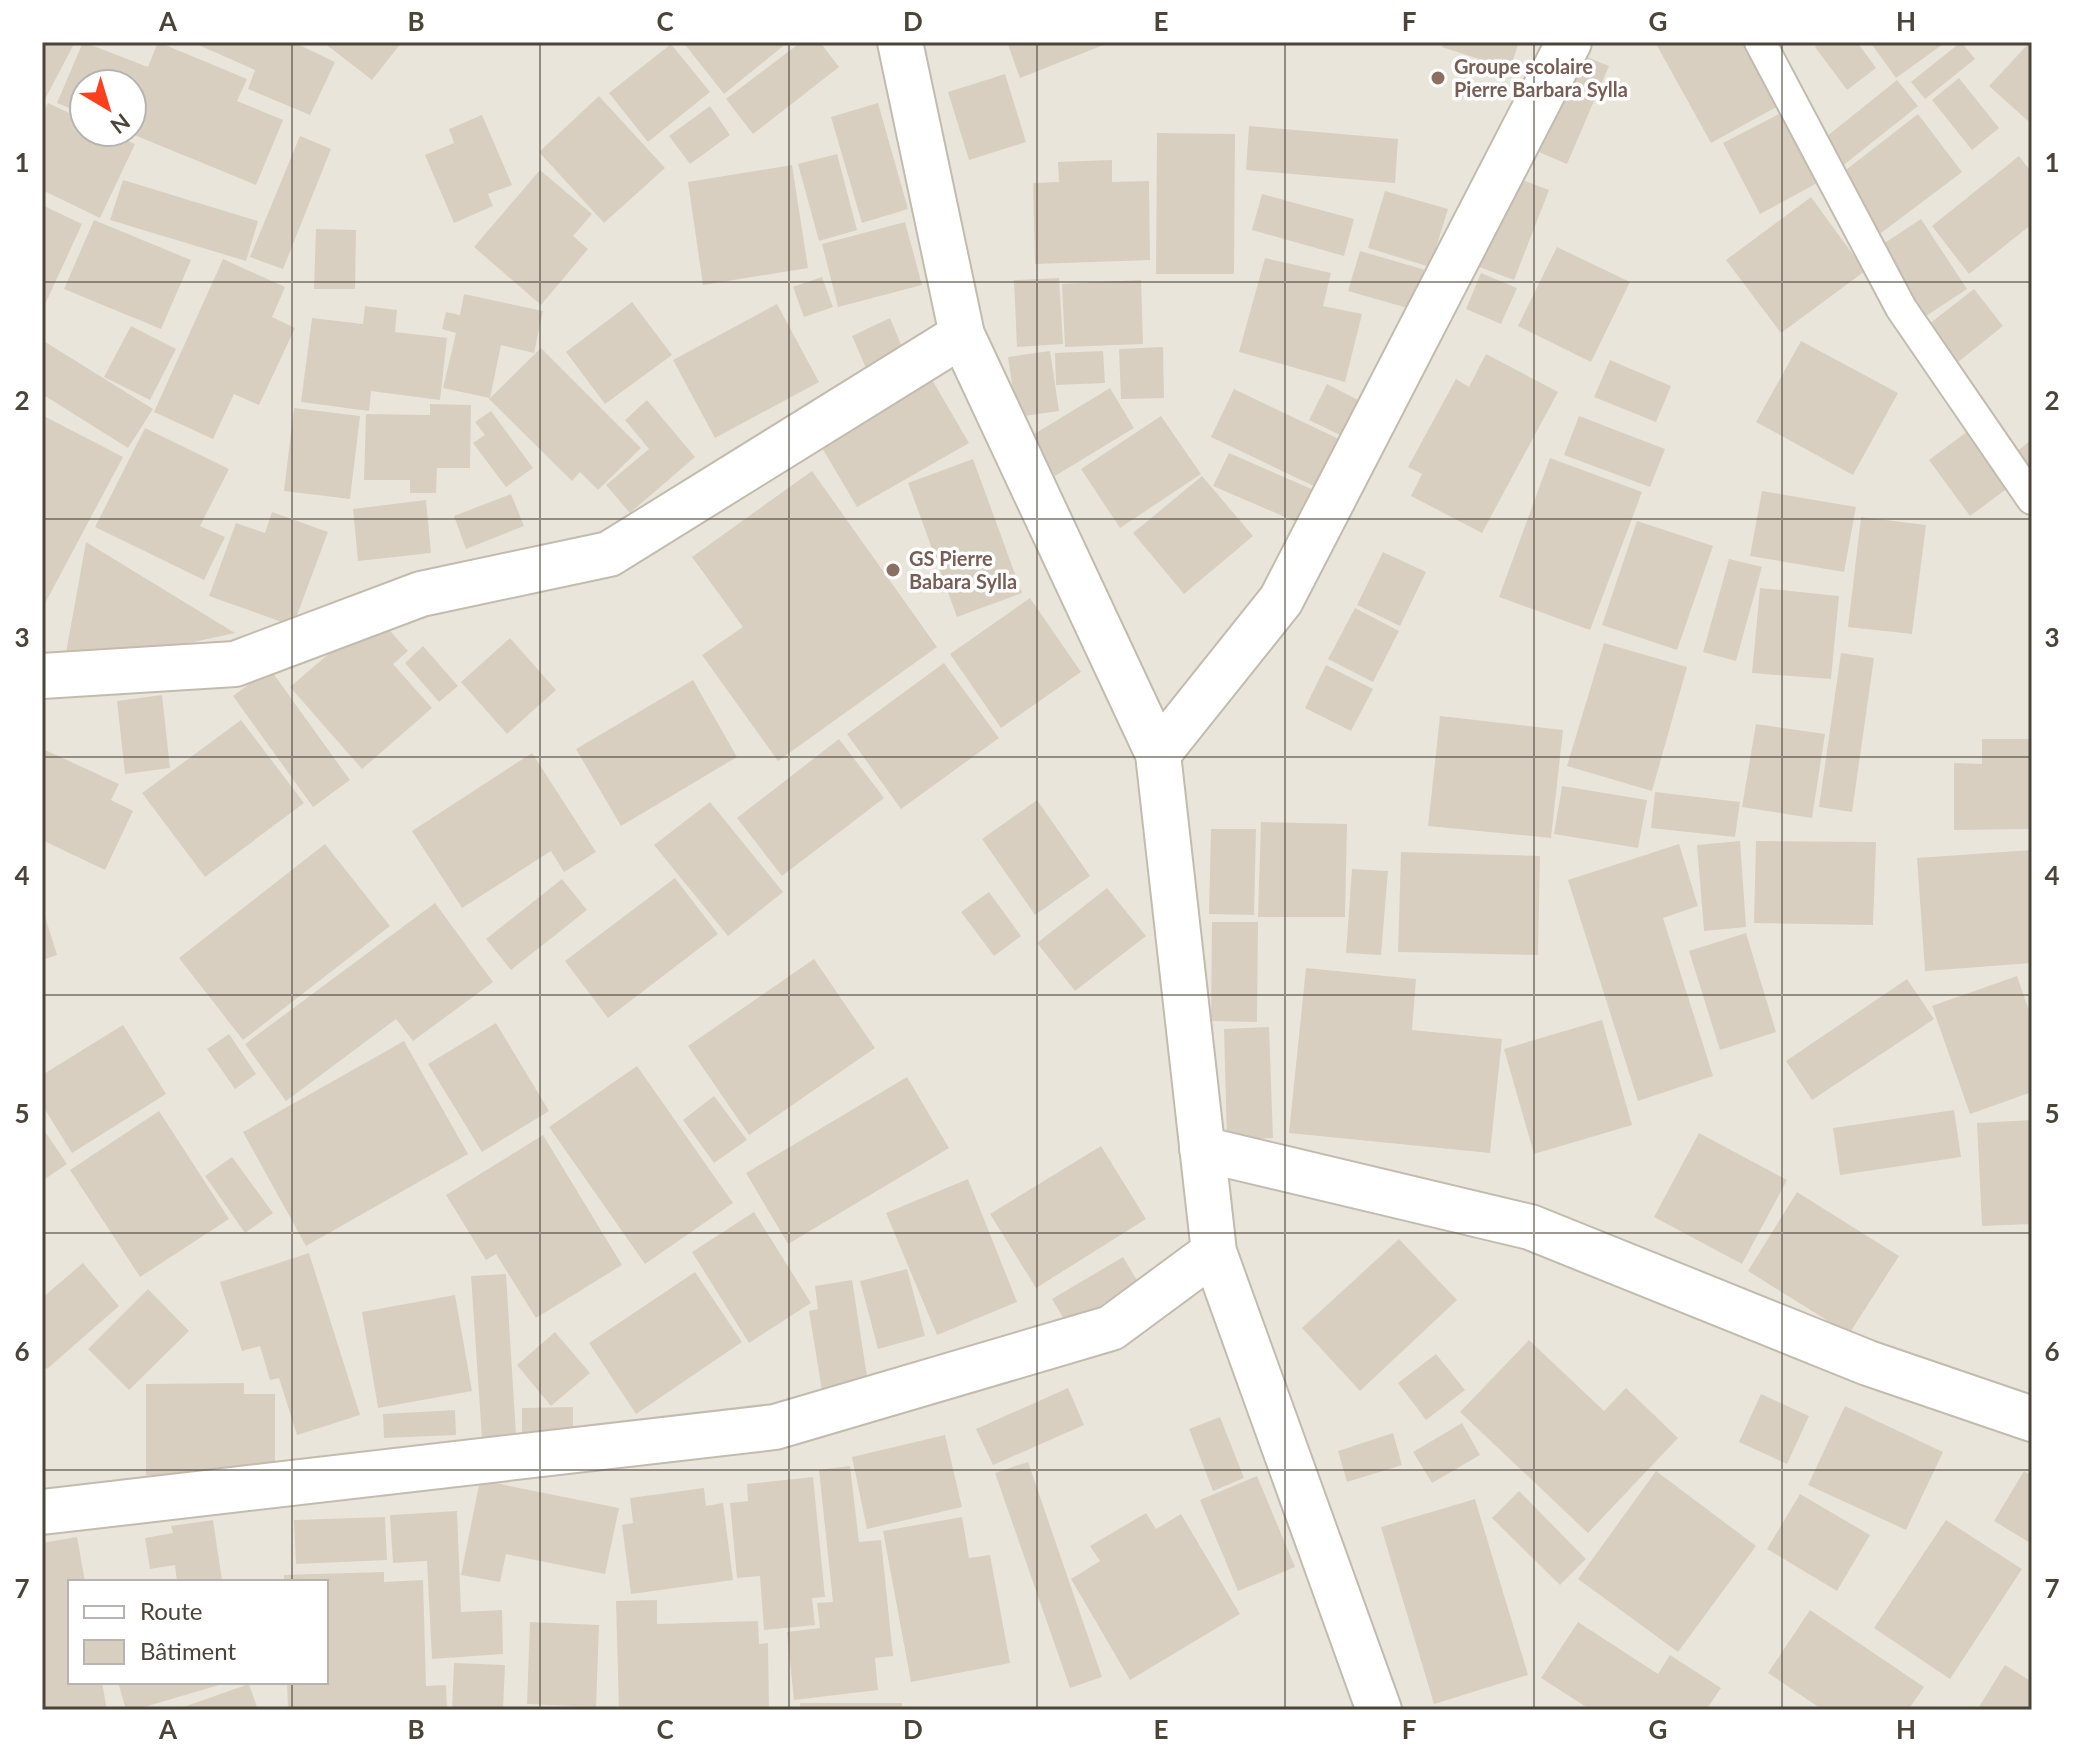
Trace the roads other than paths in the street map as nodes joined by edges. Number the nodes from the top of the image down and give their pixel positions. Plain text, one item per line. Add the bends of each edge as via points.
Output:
1 (900, 42) edge
2 (1569, 42) edge
3 (1760, 42) edge
4 (962, 335) junction
5 (2032, 499) edge
6 (42, 676) edge
7 (1158, 754) junction
8 (1202, 1149) junction
9 (1214, 1252) junction
10 (2032, 1419) edge
11 (42, 1512) edge
12 (1379, 1710) edge

1 - 4 street
2 - 7 street via 1281,600
3 - 5 lane via 1901,308
4 - 6 street via 609,554 421,594 235,664
4 - 7 street
7 - 8 street
8 - 9 street
8 - 10 street via 1530,1227 1868,1363
9 - 11 street via 1111,1328 775,1427
9 - 12 street

